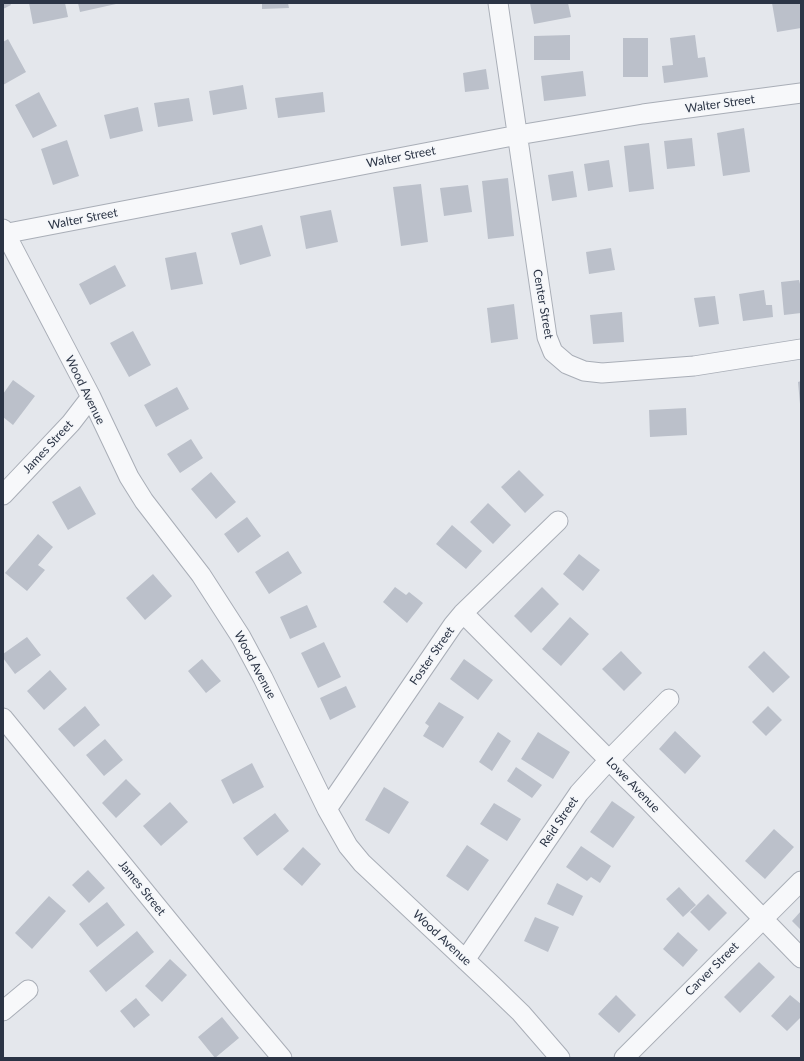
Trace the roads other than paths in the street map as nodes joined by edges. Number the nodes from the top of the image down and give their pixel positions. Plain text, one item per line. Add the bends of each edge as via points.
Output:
1 (498, 3) edge
2 (801, 93) edge
3 (518, 135) junction
4 (4, 232) edge
5 (801, 349) edge
6 (91, 397) junction
7 (3, 494) edge
8 (558, 521) dead end
9 (463, 613) junction
10 (669, 698) dead end
11 (3, 718) edge
12 (609, 760) junction
13 (326, 808) junction
14 (801, 880) edge
15 (762, 919) junction
16 (801, 958) edge
17 (465, 960) junction
18 (28, 990) dead end
19 (3, 1010) edge
20 (282, 1058) edge
21 (560, 1058) edge
22 (624, 1058) edge

1 - 3 street, Center Street
2 - 3 street, Walter Street via 642,114
3 - 4 street, Walter Street
3 - 5 street, Center Street via 548,337 553,352 567,364 584,371 602,373 694,366
4 - 6 street, Wood Avenue
6 - 7 street, James Street
6 - 13 street, Wood Avenue via 129,477 144,501 201,575 241,637
8 - 9 street, Foster Street
9 - 12 street, Lowe Avenue
9 - 13 street, Foster Street
10 - 12 street, Reid Street
11 - 20 street, James Street
12 - 15 street, Lowe Avenue
12 - 17 street, Reid Street via 579,793
13 - 17 street, Wood Avenue via 348,846 362,863
14 - 15 street, Carver Street
15 - 16 street, Lowe Avenue
15 - 22 street, Carver Street
17 - 21 street, Wood Avenue via 521,1014
18 - 19 street

